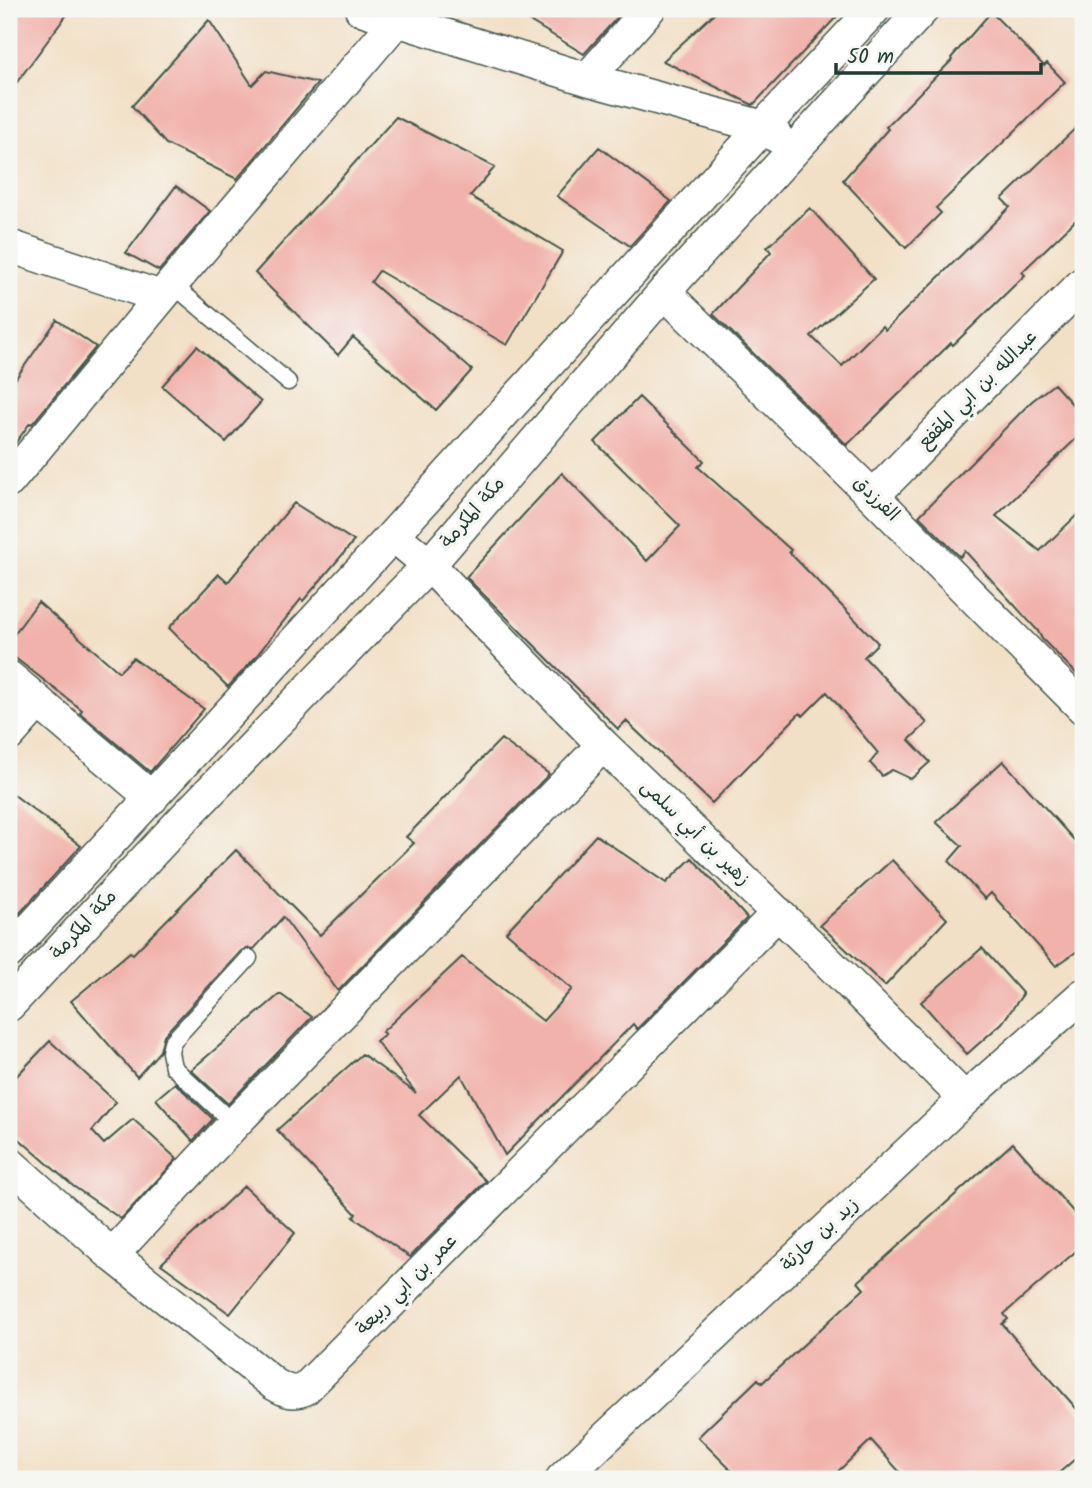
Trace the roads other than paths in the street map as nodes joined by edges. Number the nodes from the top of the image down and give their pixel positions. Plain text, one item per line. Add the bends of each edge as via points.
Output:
1 (361, 9) edge
2 (649, 9) edge
3 (874, 9) edge
4 (923, 9) edge
5 (397, 20) junction
6 (587, 79) junction
7 (763, 127) junction
8 (795, 148) junction
9 (9, 246) edge
10 (1083, 284) edge
11 (166, 290) junction
12 (664, 292) junction
13 (288, 382) dead end
14 (9, 481) edge
15 (873, 496) junction
16 (393, 535) junction
17 (429, 565) junction
18 (9, 677) edge
19 (38, 702) junction
20 (1083, 708) edge
21 (9, 735) edge
22 (603, 745) junction
23 (152, 798) junction
24 (778, 913) junction
25 (9, 951) edge
26 (249, 958) dead end
27 (1083, 995) edge
28 (9, 1005) edge
29 (965, 1099) junction
30 (234, 1124) junction
31 (9, 1163) edge
32 (112, 1255) junction
33 (562, 1479) edge

1 - 5 street
2 - 6 street
3 - 7 street, مكة المكرمة
4 - 8 street, مكة المكرمة
5 - 6 street
5 - 11 street
6 - 7 street
7 - 8 street
7 - 16 street, مكة المكرمة
8 - 12 street, مكة المكرمة
9 - 11 street
10 - 15 street, عبدالله بن ابي المقفع
11 - 13 lane
11 - 14 street
12 - 15 street, الفرزدق
12 - 17 street, مكة المكرمة
15 - 20 street, الفرزدق
16 - 17 street, زهير بن أبي سلمى
16 - 23 street, مكة المكرمة
17 - 22 street, زهير بن أبي سلمى
17 - 28 street, مكة المكرمة
18 - 19 street
19 - 21 street
19 - 23 street
22 - 24 street, زهير بن أبي سلمى
22 - 30 street
23 - 25 street, مكة المكرمة
24 - 29 street, زهير بن أبي سلمى
24 - 32 street, عمر بن ابي ربيعة via 305,1389 287,1392 274,1384
26 - 30 lane via 172,1042 170,1052 173,1067
27 - 29 street, زيد بن حارثة
29 - 33 street, زيد بن حارثة
30 - 32 street
31 - 32 street, عمر بن ابي ربيعة

